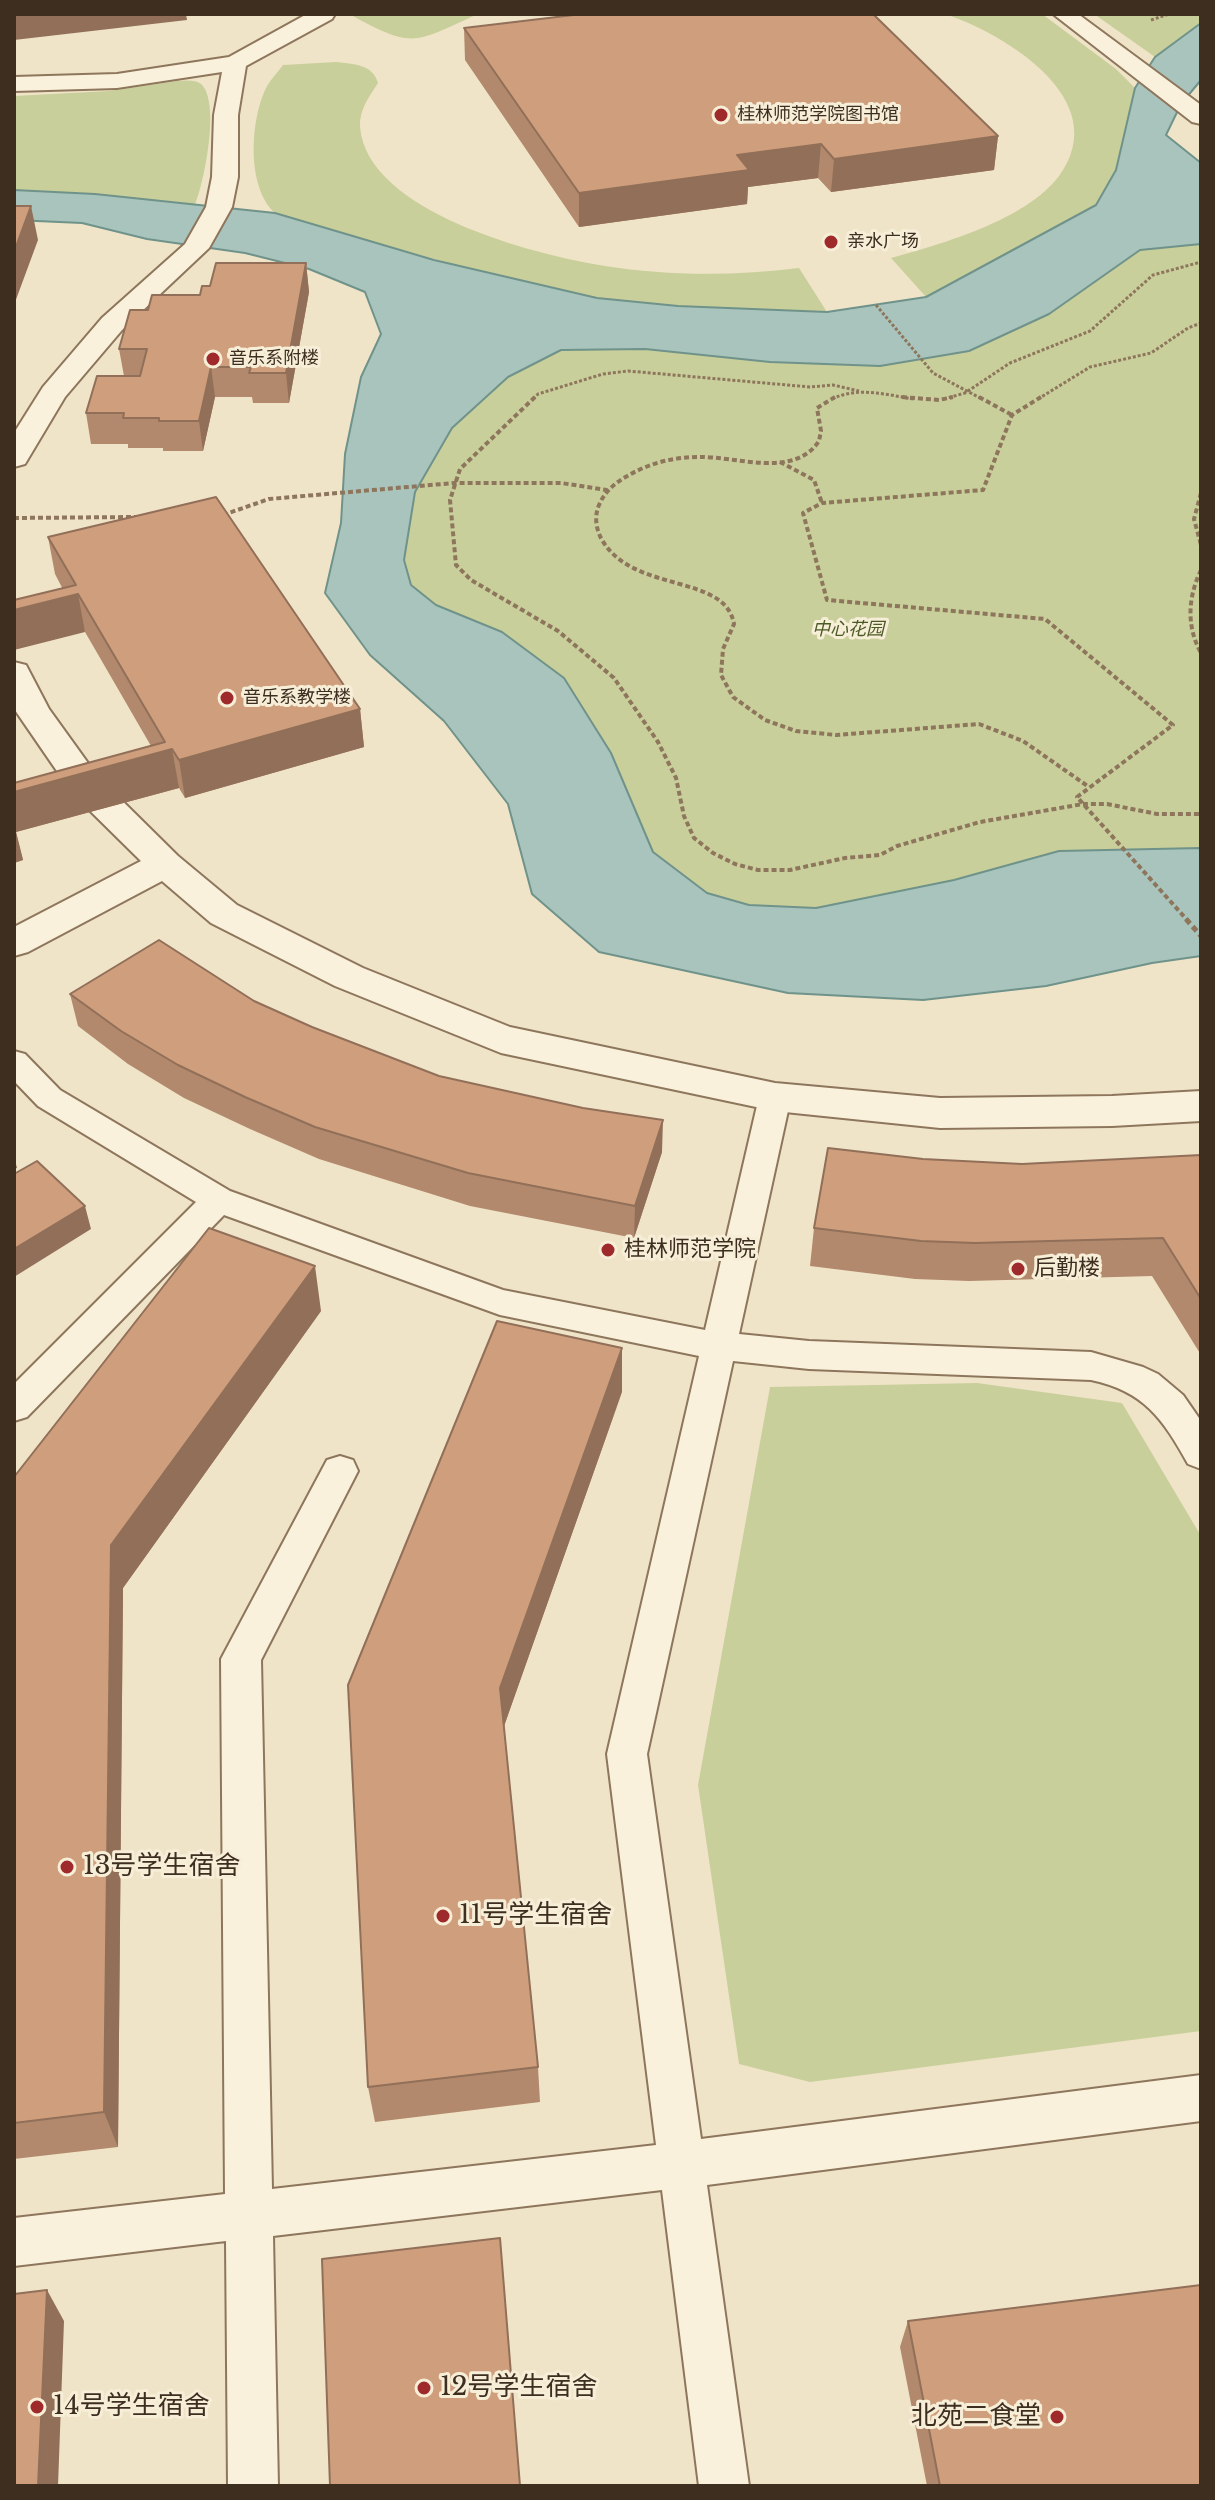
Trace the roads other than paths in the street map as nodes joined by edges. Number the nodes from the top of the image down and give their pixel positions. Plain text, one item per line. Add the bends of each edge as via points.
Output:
1 (324, 14) edge
2 (1064, 14) edge
3 (235, 63) junction
4 (14, 84) edge
5 (1191, 111) edge
6 (14, 458) edge
7 (14, 672) edge
8 (165, 864) junction
9 (14, 943) edge
10 (14, 1062) edge
11 (775, 1097) junction
12 (1201, 1106) edge
13 (218, 1200) junction
14 (719, 1346) junction
15 (14, 1407) edge
16 (1201, 1454) edge
17 (340, 1471) dead end
18 (1201, 2098) edge
19 (681, 2165) junction
20 (249, 2214) junction
21 (14, 2242) edge
22 (253, 2486) edge
23 (724, 2486) edge

1 - 3 street
2 - 5 street
3 - 4 street via 117,81
3 - 6 street via 219,207 196,248 112,324 53,393
7 - 8 street via 32,710 85,785
8 - 9 street
8 - 11 street via 224,914 349,977 501,1039
10 - 13 lane via 49,1098
11 - 12 street via 940,1113
11 - 14 lane
13 - 14 lane via 500,1302
13 - 15 lane
14 - 16 lane via 1114,1369 1162,1394
14 - 19 lane via 627,1754
17 - 20 lane via 241,1659
18 - 19 lane
19 - 20 lane
19 - 23 lane
20 - 21 lane
20 - 22 lane

